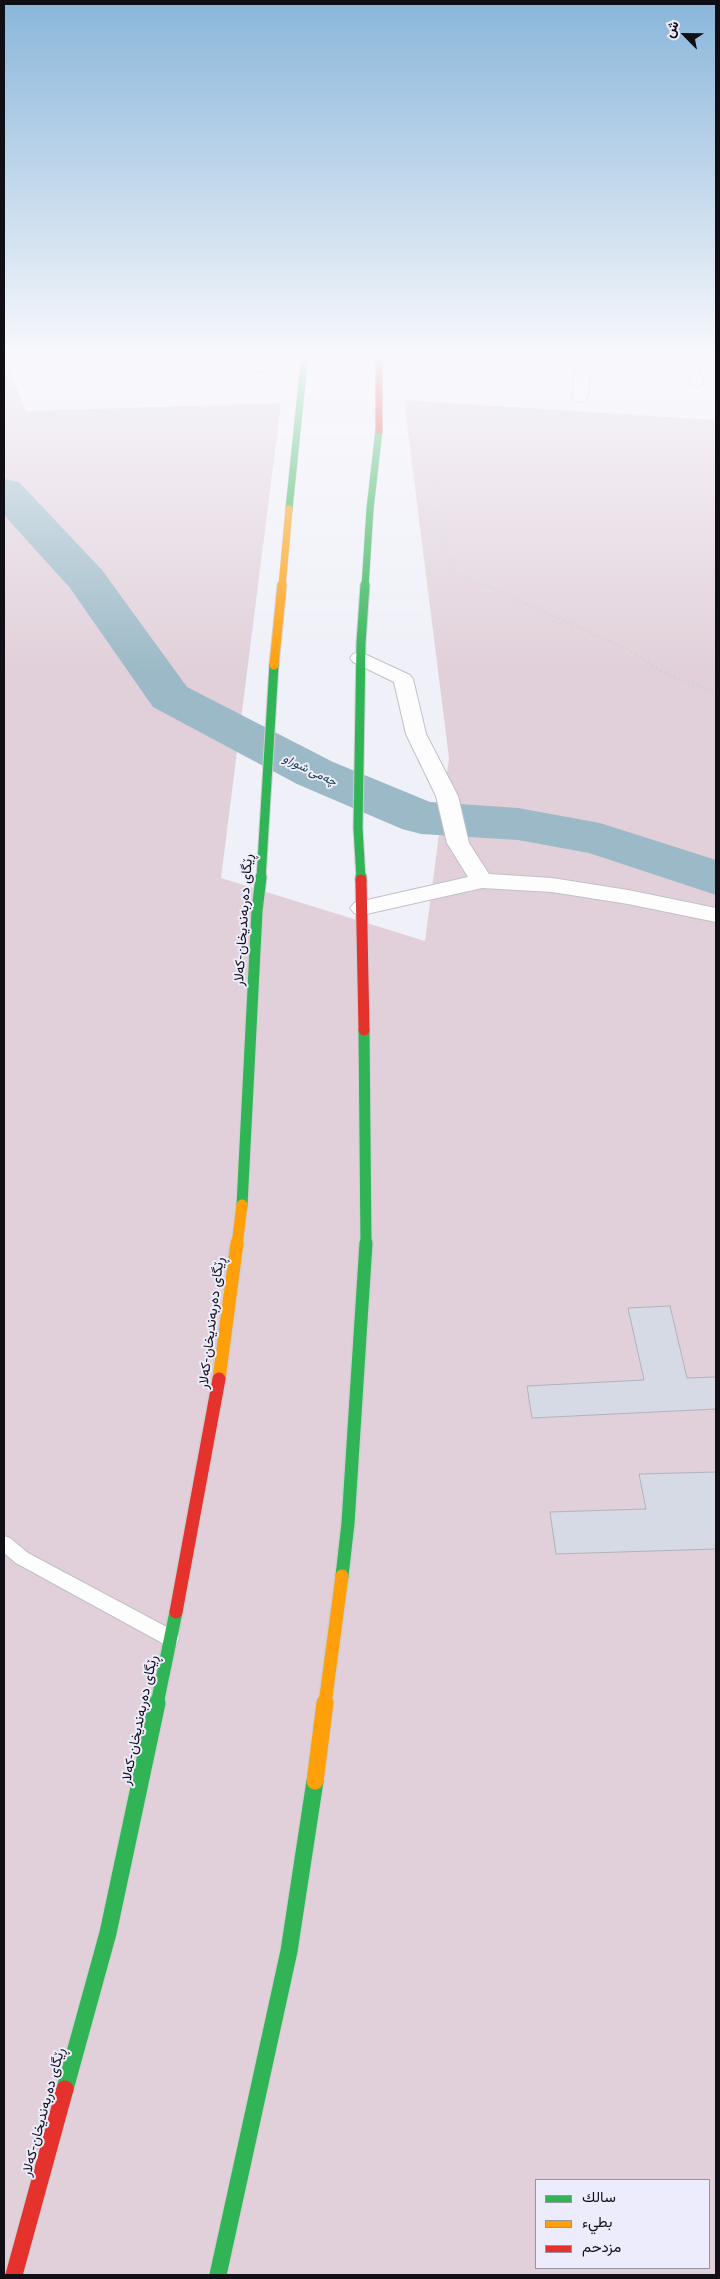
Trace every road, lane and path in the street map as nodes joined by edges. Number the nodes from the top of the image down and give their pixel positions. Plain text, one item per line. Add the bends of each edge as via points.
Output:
1 (294, 459) edge
2 (376, 459) edge
3 (443, 459) edge
4 (360, 658) junction
5 (716, 692) edge
6 (482, 881) junction
7 (362, 908) junction
8 (716, 914) edge
9 (4, 1543) edge
10 (171, 1639) junction
11 (14, 2275) edge
12 (218, 2275) edge

1 - 10 highway, ڕێگای دەربەندیخان-کەلار via 274,643 240,1213 216,1403
2 - 4 highway
3 - 5 path via 435,479 437,524 454,573 523,600 629,650 666,674
4 - 6 street via 403,679 416,734 447,796 458,843
4 - 7 highway via 358,828
6 - 7 street
6 - 8 street via 552,885
7 - 12 highway via 367,1233 348,1523 322,1738 289,1951
9 - 10 lane via 22,1558
10 - 11 highway, ڕێگای دەربەندیخان-کەلار via 108,1932

